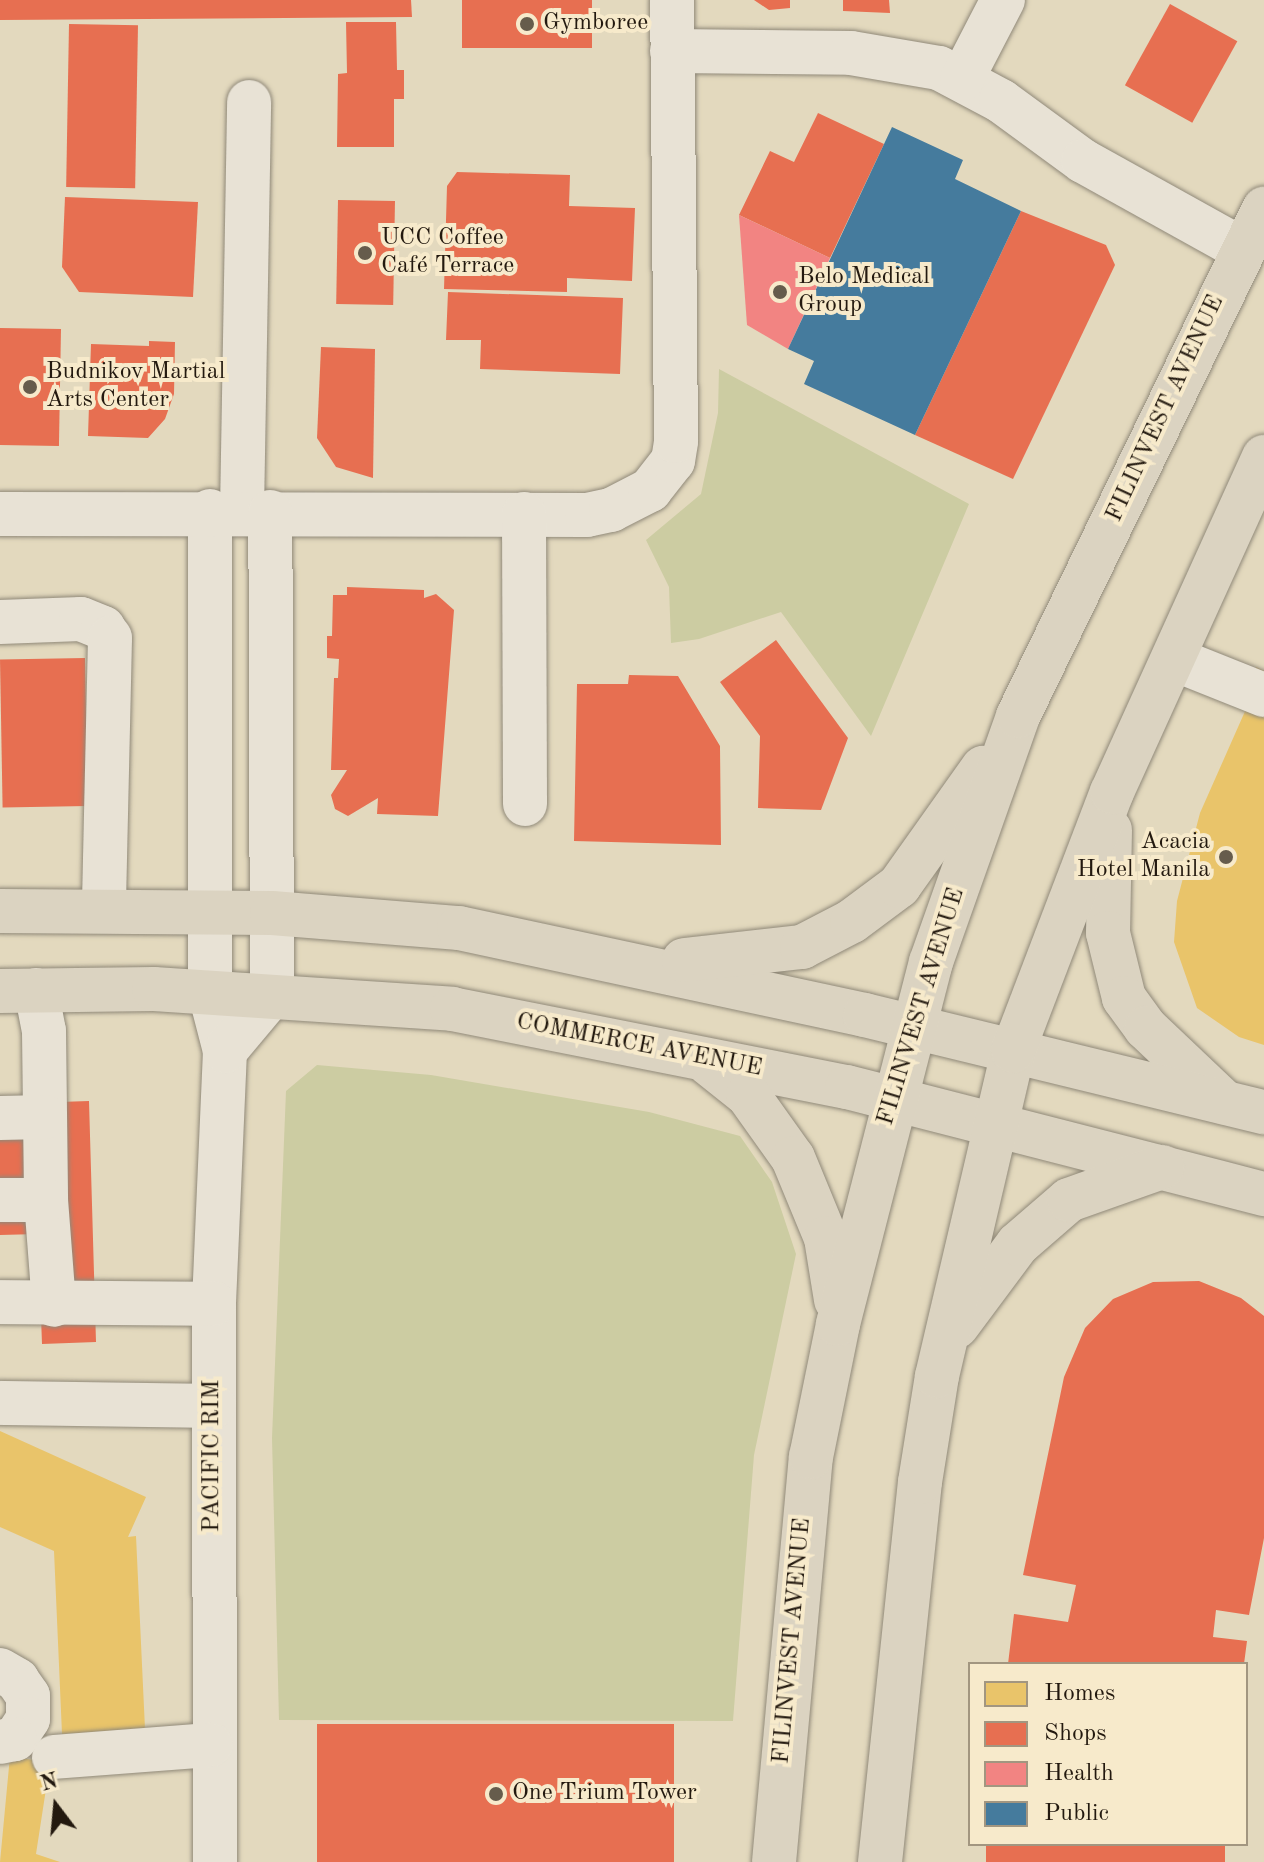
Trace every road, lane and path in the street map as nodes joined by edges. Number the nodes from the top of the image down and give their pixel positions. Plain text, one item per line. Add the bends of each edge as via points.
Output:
1 (672, 0) edge
2 (1003, 0) edge
3 (672, 51) junction
4 (962, 79) junction
5 (249, 102) dead end
6 (1264, 209) edge
7 (1253, 254) edge
8 (1264, 457) edge
9 (1252, 510) edge
10 (241, 511) junction
11 (0, 514) edge
12 (524, 514) junction
13 (0, 622) edge
14 (1174, 659) junction
15 (1264, 695) edge
16 (1018, 716) junction
17 (1112, 792) junction
18 (525, 804) dead end
19 (104, 909) junction
20 (0, 911) edge
21 (211, 912) junction
22 (272, 913) junction
23 (635, 963) junction
24 (18, 990) edge
25 (210, 993) junction
26 (272, 995) junction
27 (914, 1030) junction
28 (225, 1051) junction
29 (1013, 1051) junction
30 (691, 1057) junction
31 (894, 1099) junction
32 (1245, 1108) edge
33 (45, 1117) junction
34 (0, 1118) edge
35 (995, 1123) junction
36 (1162, 1167) junction
37 (1264, 1194) edge
38 (0, 1200) edge
39 (46, 1200) junction
40 (0, 1302) edge
41 (214, 1304) junction
42 (54, 1305) junction
43 (838, 1324) junction
44 (937, 1376) junction
45 (0, 1403) edge
46 (214, 1406) junction
47 (0, 1670) edge
48 (0, 1742) edge
49 (211, 1745) junction
50 (54, 1757) dead end
51 (215, 1862) edge
52 (774, 1862) edge
53 (880, 1862) edge

1 - 3 street
2 - 4 street
3 - 4 street via 874,55 911,60
3 - 12 street via 677,374 673,461 650,490 611,510
4 - 7 street via 1083,161
5 - 10 street
6 - 7 main road, FILINVEST AVENUE
7 - 16 main road, FILINVEST AVENUE
8 - 9 main road
9 - 14 main road
10 - 11 street
10 - 12 street
10 - 21 street, PACIFIC RIM
10 - 22 street
12 - 18 street
13 - 19 street via 81,619 103,628 110,638
14 - 15 street
14 - 17 main road
16 - 23 main road via 899,886 852,921 802,947 755,956
16 - 27 main road, FILINVEST AVENUE via 931,962
17 - 29 main road
17 - 32 main road via 1108,933 1124,998 1146,1028
19 - 20 main road
19 - 21 main road
21 - 22 main road
21 - 25 street, PACIFIC RIM
22 - 23 main road via 459,928
22 - 26 street
23 - 27 main road
24 - 25 main road, COMMERCE AVENUE
24 - 33 street via 44,1031
25 - 26 main road, COMMERCE AVENUE
25 - 28 street, PACIFIC RIM
26 - 28 street
26 - 30 main road, COMMERCE AVENUE via 452,1009
27 - 29 main road
27 - 31 main road, FILINVEST AVENUE
28 - 41 street, PACIFIC RIM
29 - 32 main road
29 - 35 main road
30 - 31 main road, COMMERCE AVENUE
30 - 43 main road via 720,1068 748,1095 793,1158 826,1238
31 - 35 main road, COMMERCE AVENUE
31 - 43 main road, FILINVEST AVENUE
33 - 34 street
33 - 39 street
35 - 36 main road, COMMERCE AVENUE
35 - 44 main road
36 - 37 main road, COMMERCE AVENUE
36 - 44 main road via 1069,1200 1027,1236 961,1316
38 - 39 street
39 - 42 street
40 - 42 street
41 - 42 street
41 - 46 street, PACIFIC RIM
43 - 52 main road, FILINVEST AVENUE via 811,1457
44 - 53 main road via 918,1497
45 - 46 street
46 - 49 street, PACIFIC RIM
47 - 48 street via 17,1680 28,1696 28,1719 15,1739
49 - 50 street
49 - 51 street, PACIFIC RIM

